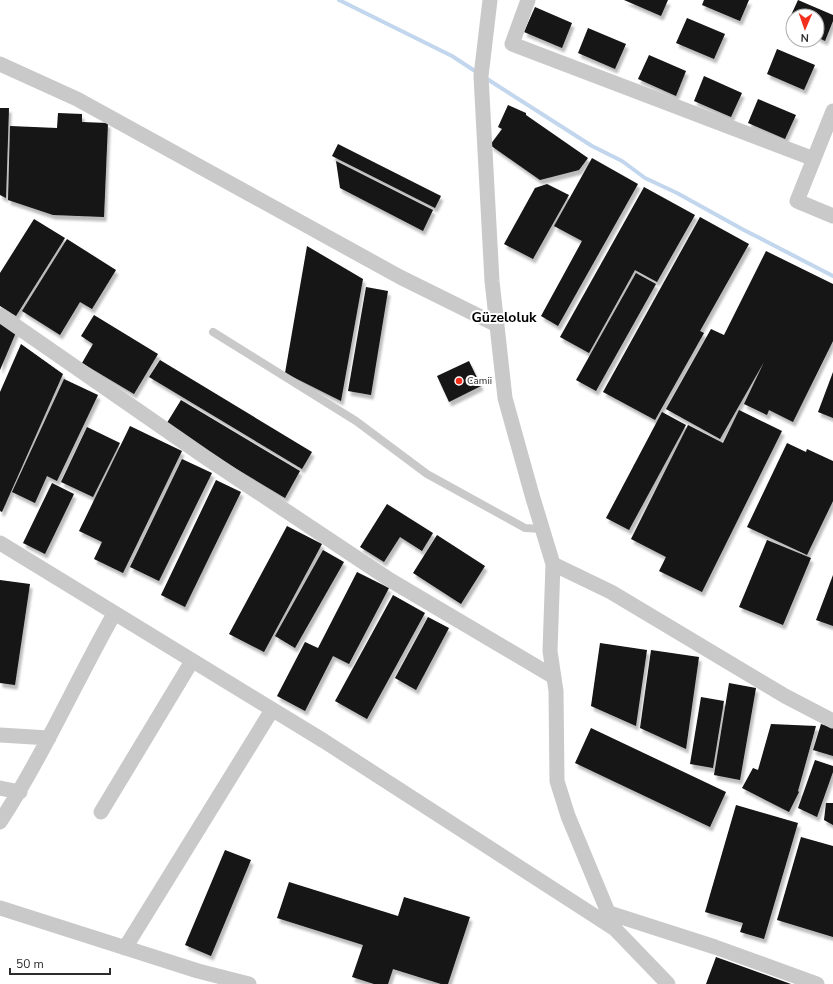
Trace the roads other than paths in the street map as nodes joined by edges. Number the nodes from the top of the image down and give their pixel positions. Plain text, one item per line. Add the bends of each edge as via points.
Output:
1 (490, 0) edge
2 (528, 0) edge
3 (0, 64) edge
4 (833, 111) edge
5 (814, 159) junction
6 (833, 216) edge
7 (0, 314) edge
8 (497, 325) junction
9 (213, 332) dead end
10 (542, 529) junction
11 (0, 543) edge
12 (553, 564) junction
13 (114, 614) junction
14 (192, 661) junction
15 (554, 676) junction
16 (272, 710) junction
17 (833, 721) edge
18 (0, 735) edge
19 (48, 738) junction
20 (0, 788) edge
21 (20, 792) junction
22 (101, 812) dead end
23 (0, 822) edge
24 (0, 908) edge
25 (608, 913) junction
26 (615, 929) junction
27 (125, 948) junction
28 (249, 984) edge
29 (668, 984) edge
30 (817, 984) edge

1 - 8 street via 482,71 492,281
2 - 5 street via 512,44
3 - 8 street via 77,99 400,277
4 - 5 street
5 - 6 street via 797,201
7 - 15 street via 205,457 390,580
8 - 10 street via 506,398
9 - 10 lane via 356,421 427,474 525,528
10 - 12 street
11 - 13 street
12 - 15 street via 550,651
12 - 17 street via 611,592 785,696
13 - 14 street
13 - 19 street
14 - 16 street
14 - 22 street
15 - 25 street via 557,781 568,816
16 - 26 street
16 - 27 street
18 - 19 street
19 - 21 street
20 - 21 street
21 - 23 street
24 - 27 street
25 - 26 street
25 - 30 street via 715,947
26 - 29 street
27 - 28 street

